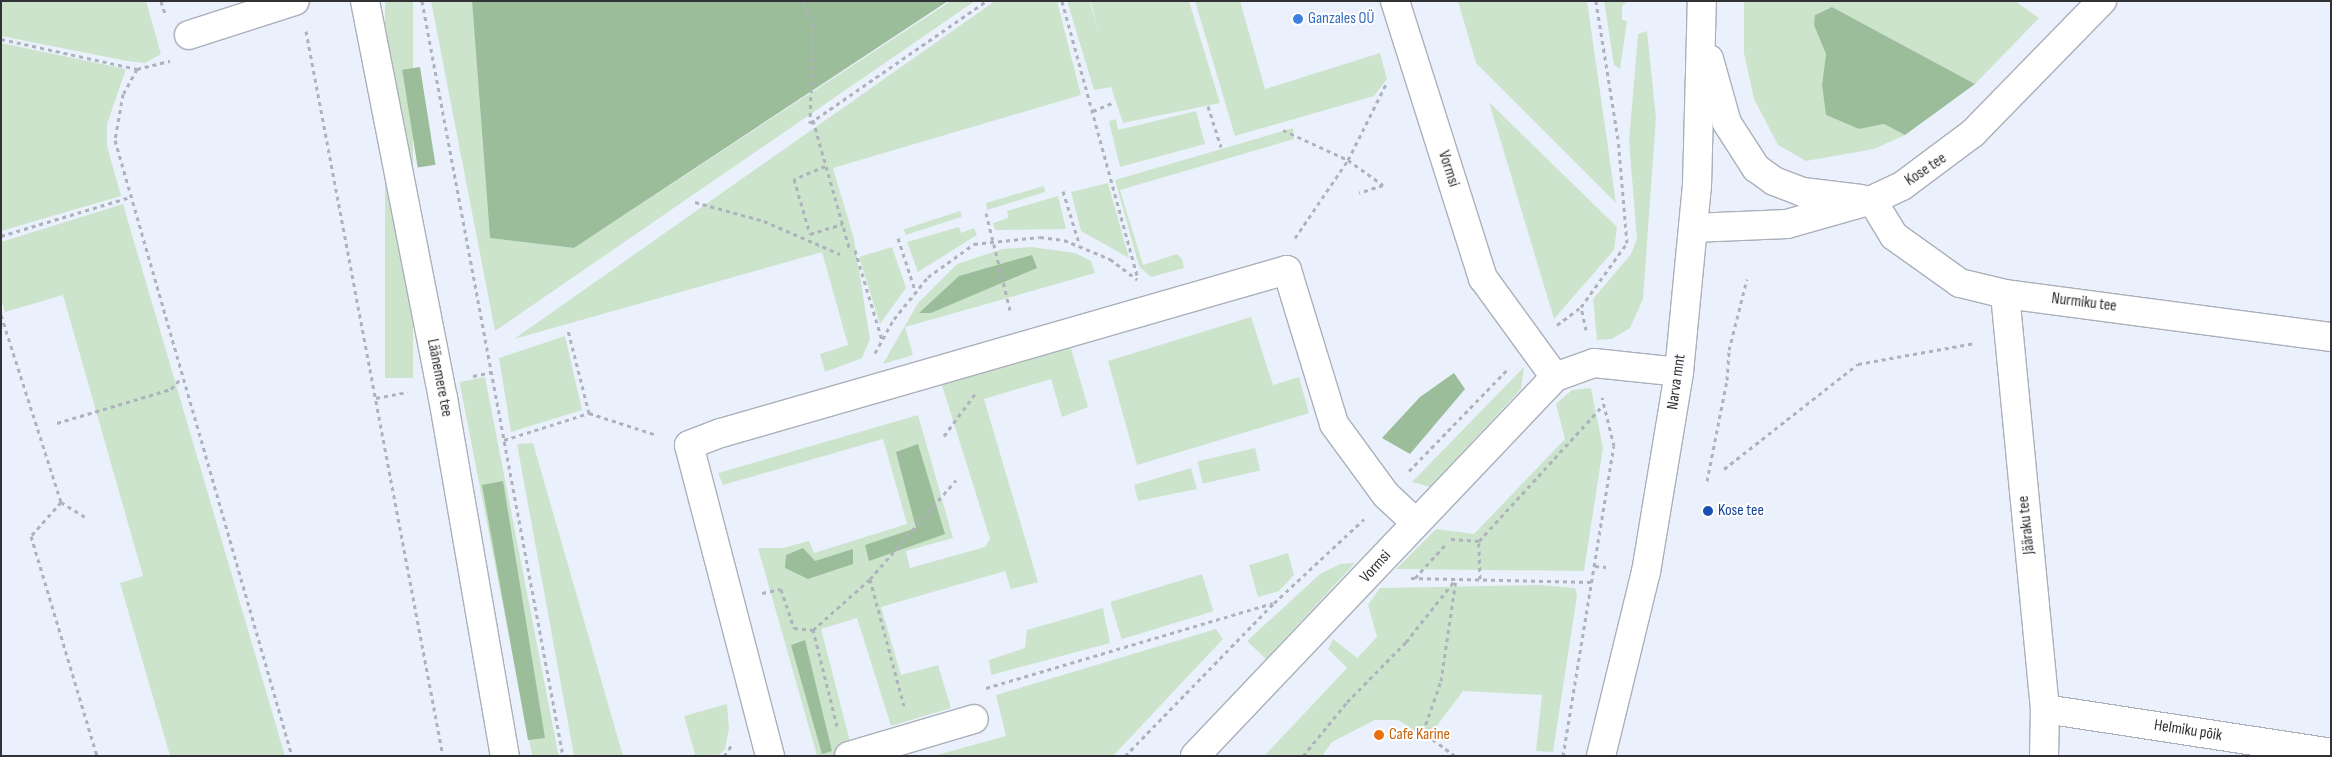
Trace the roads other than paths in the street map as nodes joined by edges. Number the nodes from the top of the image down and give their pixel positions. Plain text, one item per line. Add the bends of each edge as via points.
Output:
1 (364, 1) edge
2 (1395, 1) edge
3 (2102, 1) edge
4 (300, 11) edge
5 (1701, 13) edge
6 (189, 35) road end
7 (1872, 200) junction
8 (1693, 228) junction
9 (2005, 294) junction
10 (2331, 337) edge
11 (1679, 372) junction
12 (1555, 377) junction
13 (1414, 522) junction
14 (2045, 709) junction
15 (974, 719) road end
16 (2331, 753) edge
17 (506, 756) edge
18 (770, 756) edge
19 (849, 756) edge
20 (1195, 756) edge
21 (1600, 756) edge
22 (2044, 756) edge

1 - 17 street, Läänemere tee via 440,384
2 - 12 street, Vormsi via 1483,278
3 - 7 street, Kose tee via 1950,154
4 - 6 street
5 - 7 street via 1727,123 1750,162 1789,187
5 - 8 street, Narva mnt
7 - 8 street, Kose tee via 1787,224
7 - 9 street, Nurmiku tee via 1894,236 1960,283
8 - 11 street, Narva mnt
9 - 10 street, Nurmiku tee
9 - 14 street, Jääraku tee
11 - 12 street, Vormsi via 1594,363
11 - 21 street, Narva mnt via 1646,572
12 - 13 street, Vormsi
13 - 18 street via 1386,495 1334,424 1288,270 864,389 689,445
13 - 20 street, Vormsi via 1378,565
14 - 16 street, Helmiku põik
14 - 22 street, Jääraku tee
15 - 19 street

